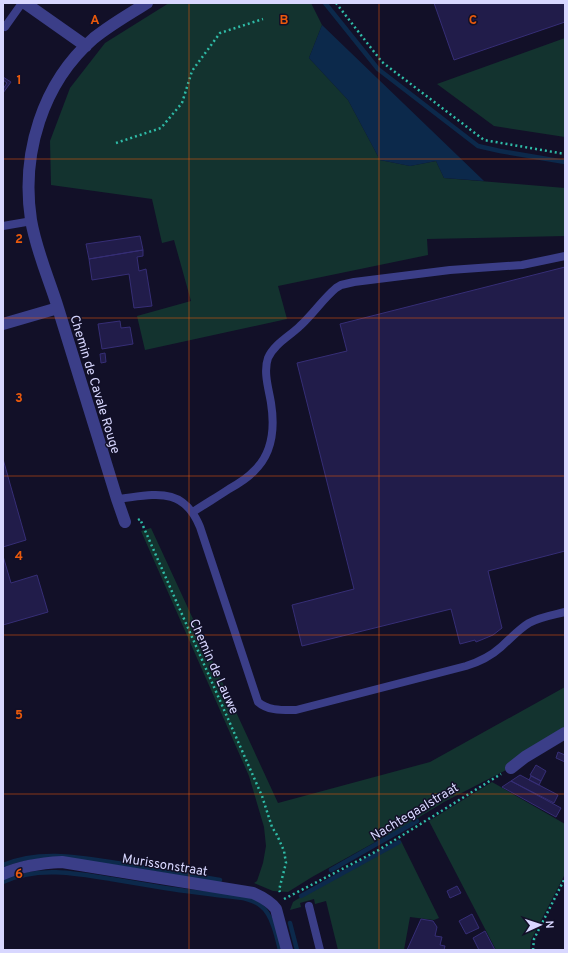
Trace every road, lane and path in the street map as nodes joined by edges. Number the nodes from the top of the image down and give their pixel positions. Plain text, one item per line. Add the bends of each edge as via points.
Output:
1 (22, 3) edge
2 (25, 3) edge
3 (147, 3) edge
4 (336, 3) edge
5 (263, 19) dead end
6 (3, 26) edge
7 (86, 46) junction
8 (116, 143) dead end
9 (565, 154) edge
10 (32, 221) junction
11 (3, 226) edge
12 (565, 256) edge
13 (58, 308) junction
14 (3, 324) edge
15 (117, 499) junction
16 (193, 512) junction
17 (125, 522) joint
18 (565, 612) edge
19 (565, 733) edge
20 (511, 768) joint
21 (3, 874) edge
22 (565, 878) edge
23 (282, 900) joint
24 (309, 906) dead end
25 (287, 950) edge
26 (320, 950) edge
27 (533, 950) edge

1 - 6 lane via 5,27
2 - 7 street
3 - 7 street via 106,29
4 - 9 path via 382,62 484,140
5 - 8 path via 220,33 192,71 182,103 161,128
7 - 10 street via 56,84 39,121 29,178
10 - 11 lane
10 - 13 street via 37,246
12 - 16 lane via 522,265 450,270 354,282 336,288 268,358 266,371 273,429 263,460 246,478
13 - 14 street, Chemin de Cavale Rouge
13 - 15 street, Chemin de Cavale Rouge
15 - 16 lane via 164,494 184,502
15 - 17 street, Chemin de Cavale Rouge
16 - 18 lane via 200,526 258,702 273,709 296,710 466,666 491,655 529,623
17 - 23 path, Chemin de Lauwe via 140,519 262,796 272,827 284,851 286,863 279,890
19 - 20 street
20 - 23 path, Nachtegaalstraat via 377,851
21 - 25 street, Murissonstraat via 38,864 62,862 253,893 266,899 276,909
22 - 27 path via 534,939
24 - 26 lane

